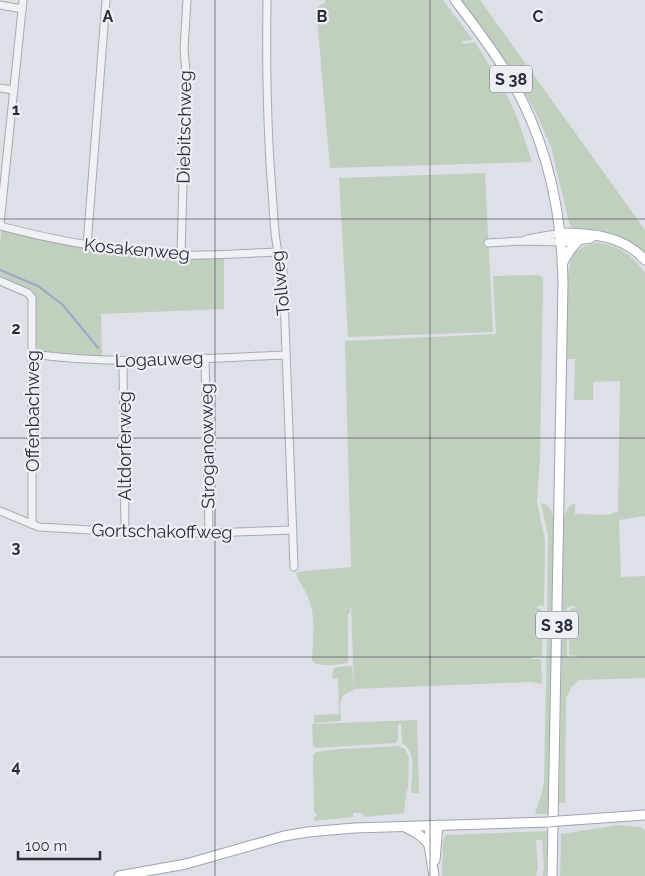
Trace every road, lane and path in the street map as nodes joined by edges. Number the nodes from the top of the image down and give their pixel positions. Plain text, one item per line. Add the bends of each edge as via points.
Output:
1 (23, 0) edge
2 (106, 0) edge
3 (187, 0) edge
4 (267, 0) edge
5 (455, 0) edge
6 (0, 5) edge
7 (22, 9) junction
8 (0, 88) edge
9 (13, 90) junction
10 (2, 176) edge
11 (0, 225) edge
12 (599, 236) junction
13 (561, 238) junction
14 (579, 240) junction
15 (488, 242) dead end
16 (86, 246) junction
17 (277, 252) junction
18 (182, 255) junction
19 (645, 260) edge
20 (562, 264) junction
21 (0, 281) edge
22 (32, 354) junction
23 (286, 355) junction
24 (205, 358) junction
25 (124, 361) junction
26 (0, 512) edge
27 (32, 524) junction
28 (292, 530) junction
29 (125, 532) junction
30 (209, 533) junction
31 (294, 567) dead end
32 (645, 815) edge
33 (632, 817) junction
34 (645, 822) edge
35 (434, 825) junction
36 (402, 826) junction
37 (430, 845) junction
38 (434, 866) junction
39 (119, 876) edge
40 (434, 876) edge
41 (552, 876) edge

1 - 7 street
2 - 16 street
3 - 18 street, Diebitschweg
4 - 17 street, Tollweg via 267,85
5 - 13 main road, S 38 via 506,72 531,119 550,175
6 - 7 street
7 - 9 street
8 - 9 street
9 - 10 street
10 - 11 street
11 - 16 street, Kosakenweg
12 - 13 main road
12 - 14 main road
12 - 19 main road via 621,242
13 - 14 main road
13 - 15 street
13 - 20 main road, S 38
14 - 20 main road
16 - 18 street, Kosakenweg
17 - 18 street, Kosakenweg
17 - 23 street, Tollweg via 283,270
20 - 41 main road, S 38
21 - 22 street, Offenbachweg via 28,293 32,298
22 - 25 street, Logauweg
22 - 27 street, Offenbachweg
23 - 24 street, Logauweg
23 - 28 street, Tollweg
24 - 25 street, Logauweg
24 - 30 street, Stroganowweg
25 - 29 street, Altdorferweg
26 - 27 street, Gortschakoffweg
27 - 29 street, Gortschakoffweg
28 - 30 street, Gortschakoffweg
28 - 31 street, Tollweg
29 - 30 street, Gortschakoffweg
32 - 33 main road
33 - 34 main road
33 - 35 main road
35 - 36 main road
35 - 37 main road
35 - 38 main road
36 - 37 main road
36 - 39 main road via 284,836 186,864
37 - 38 main road
38 - 40 main road

